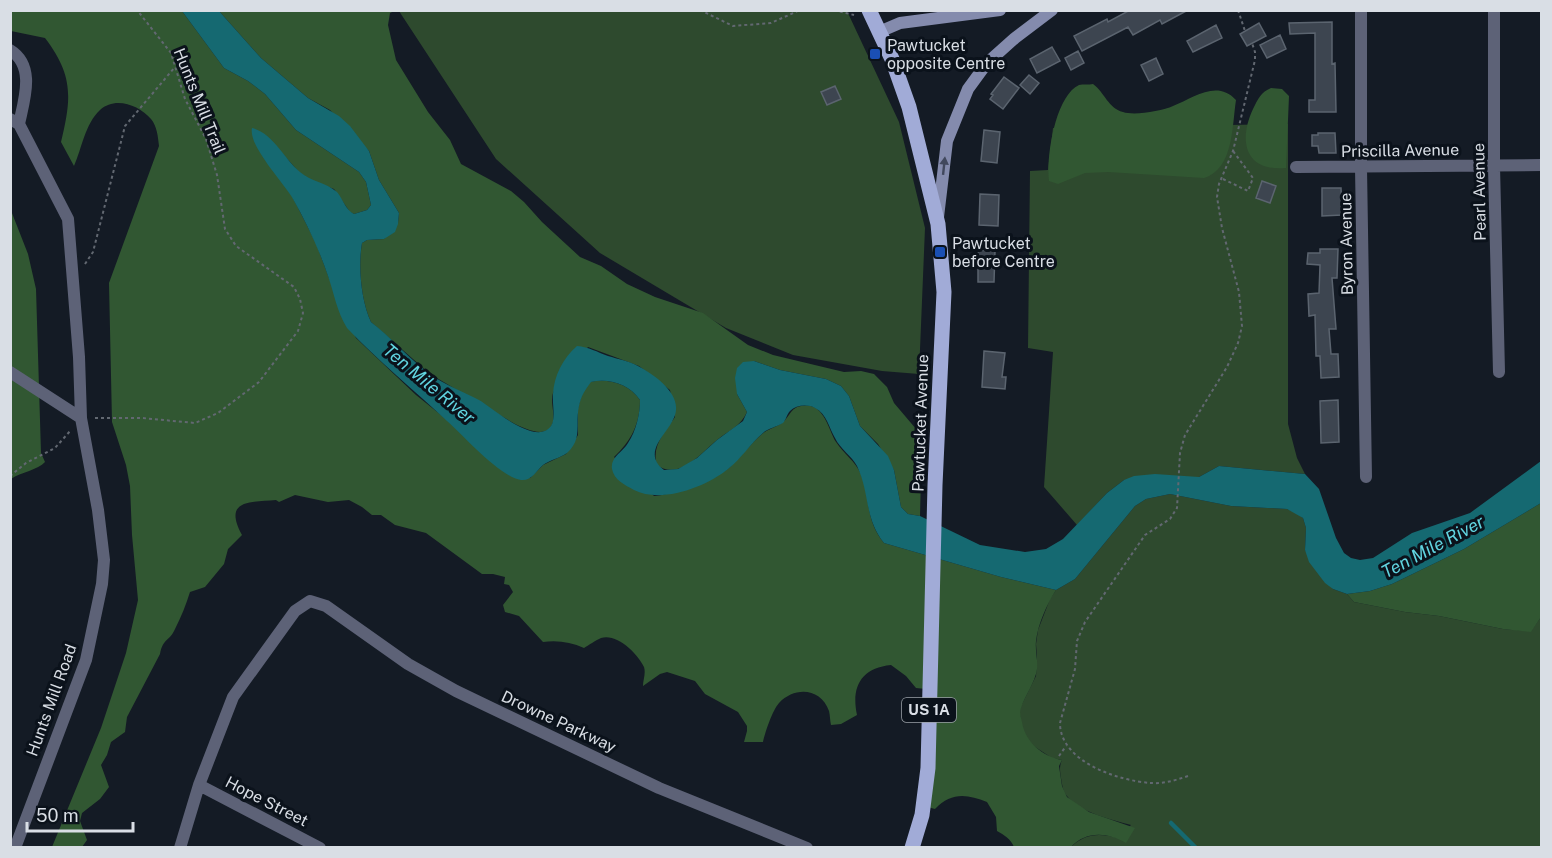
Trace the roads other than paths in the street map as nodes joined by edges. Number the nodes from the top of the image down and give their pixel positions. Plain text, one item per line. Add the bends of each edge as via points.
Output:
1 (1000, 10) edge
2 (1052, 10) edge
3 (1361, 10) edge
4 (1494, 10) edge
5 (874, 20) edge
6 (10, 50) edge
7 (15, 122) edge
8 (1542, 165) edge
9 (1494, 166) junction
10 (1296, 167) dead end
11 (1361, 168) junction
12 (938, 224) junction
13 (10, 372) edge
14 (1499, 372) dead end
15 (81, 418) junction
16 (1366, 477) dead end
17 (199, 785) junction
18 (15, 848) edge
19 (180, 848) edge
20 (320, 848) edge
21 (807, 848) edge
22 (912, 848) edge

1 - 5 main road via 900,23
12 -> 2 main road via 947,141 968,89 987,63
3 - 11 street, Byron Avenue
4 - 9 street, Pearl Avenue
5 - 12 main road, Pawtucket Avenue / US 1A via 903,86
6 - 7 street, Hunts Mill Road via 23,62 27,87
7 - 15 street, Hunts Mill Road via 68,219
8 - 9 street, Priscilla Avenue
9 - 11 street, Priscilla Avenue
9 - 14 street, Pearl Avenue
10 - 11 street, Priscilla Avenue
11 - 16 street, Byron Avenue
12 - 22 main road, Pawtucket Avenue / US 1A via 944,292 928,768 922,815
13 - 15 street
15 - 18 street, Hunts Mill Road via 103,550 102,584 86,660
17 - 19 street
17 - 20 street, Hope Street
17 - 21 street, Drowne Parkway via 233,697 296,611 310,601 326,606 408,664 456,691 659,788

